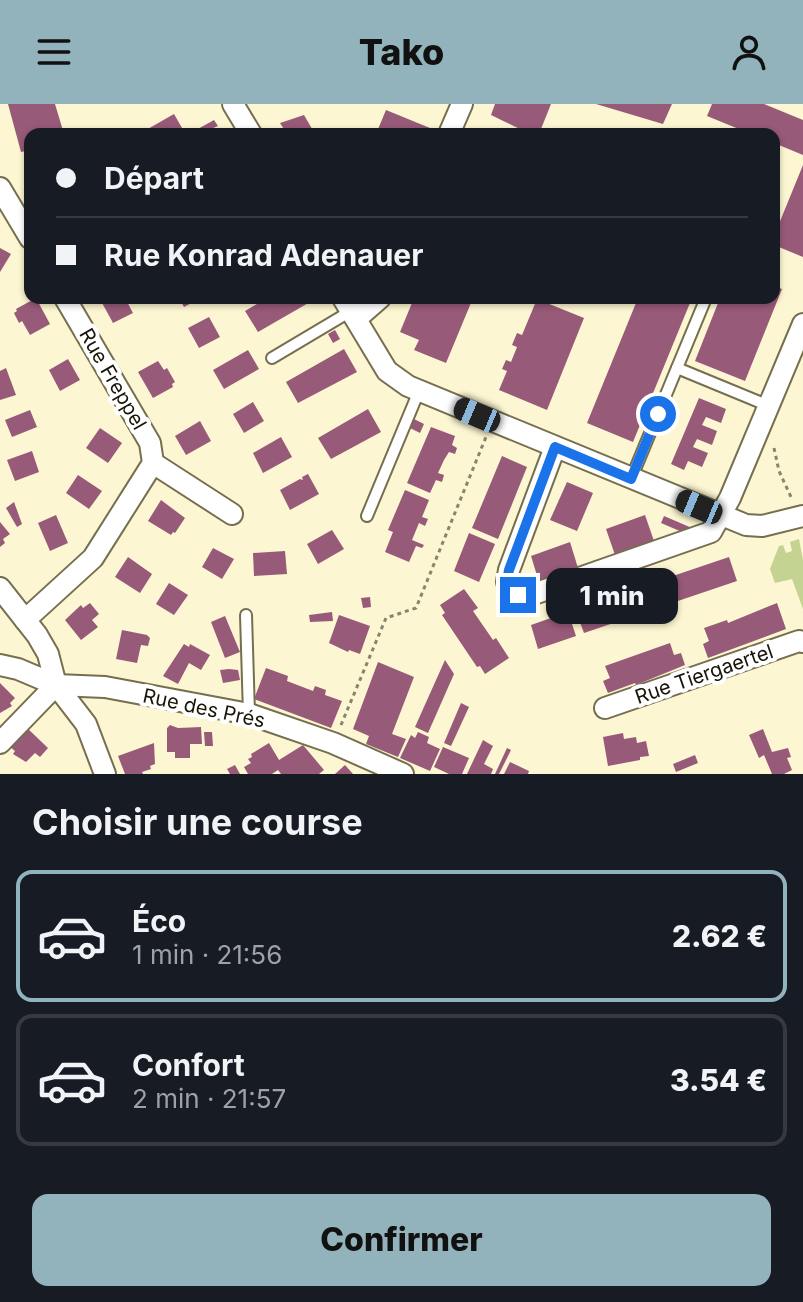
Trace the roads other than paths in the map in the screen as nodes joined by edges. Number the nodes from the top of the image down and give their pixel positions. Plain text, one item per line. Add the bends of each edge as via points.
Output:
1 (233, 104) edge
2 (462, 104) edge
3 (247, 128) edge
4 (452, 128) edge
5 (0, 188) edge
6 (24, 228) edge
7 (69, 304) edge
8 (704, 304) edge
9 (350, 309) edge
10 (803, 324) edge
11 (272, 358) dead end
12 (677, 368) junction
13 (419, 391) junction
14 (769, 406) junction
15 (555, 447) junction
16 (153, 463) junction
17 (631, 479) junction
18 (232, 514) dead end
19 (367, 516) dead end
20 (721, 516) junction
21 (801, 517) edge
22 (0, 588) edge
23 (246, 615) dead end
24 (25, 620) junction
25 (803, 642) edge
26 (0, 665) edge
27 (56, 685) junction
28 (605, 708) dead end
29 (249, 714) junction
30 (0, 743) edge
31 (105, 774) edge
32 (403, 774) edge

1 - 3 street
2 - 4 street
5 - 6 street
7 - 16 street, Rue Freppel via 150,443
8 - 12 lane
9 - 11 lane
9 - 13 street via 387,371
10 - 14 street
12 - 14 lane
12 - 17 lane
13 - 15 street
13 - 19 lane
14 - 20 street
15 - 17 street
15 - 20 street via 509,570 507,582 518,595 528,596 711,532
16 - 18 street
16 - 24 street via 93,558
17 - 20 street
20 - 21 street via 762,526
22 - 24 street
23 - 29 lane
24 - 27 street via 48,654
25 - 28 street, Rue Tiergaertel
26 - 27 street, Rue des Prés
27 - 29 street, Rue des Prés via 105,687
27 - 30 street
27 - 31 street via 86,724
29 - 32 street, Rue des Prés

